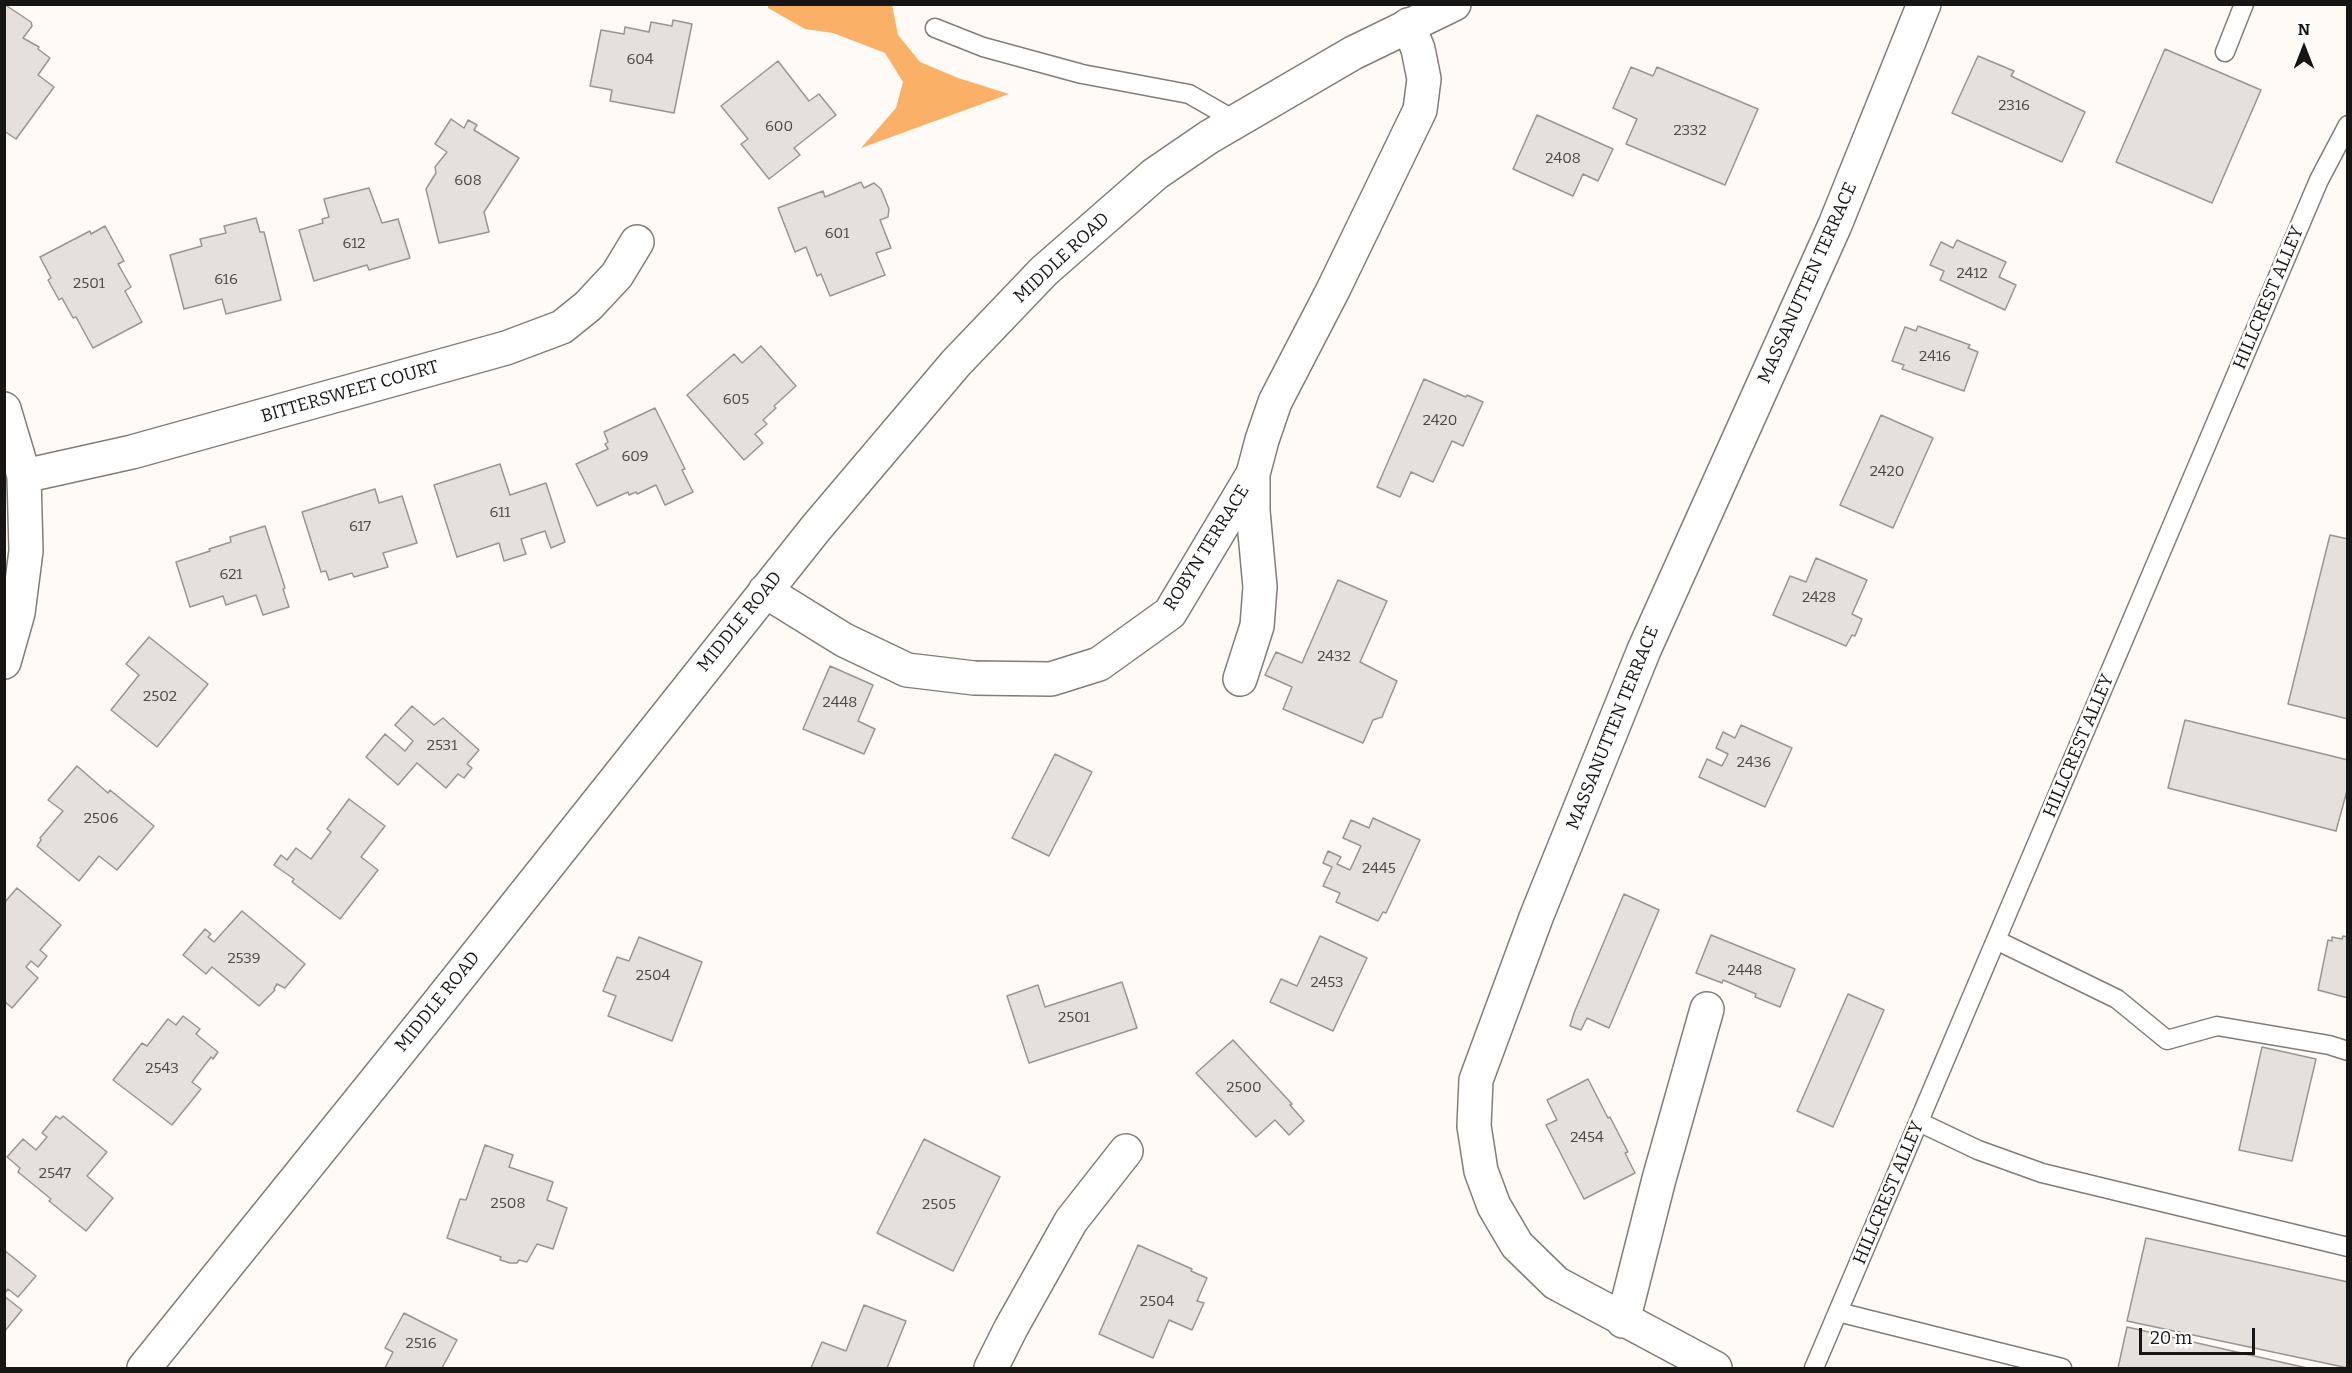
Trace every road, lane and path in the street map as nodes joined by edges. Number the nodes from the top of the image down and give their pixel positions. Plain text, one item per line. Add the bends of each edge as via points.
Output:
1 (1454, 4) edge
2 (1924, 4) edge
3 (2244, 4) edge
4 (1408, 25) junction
5 (935, 28) dead end
6 (2225, 52) dead end
7 (1236, 121) junction
8 (2348, 125) edge
9 (637, 242) dead end
10 (4, 409) edge
11 (1253, 474) junction
12 (24, 476) junction
13 (765, 591) junction
14 (4, 662) edge
15 (1240, 679) dead end
16 (1996, 940) junction
17 (1707, 1008) dead end
18 (2348, 1051) edge
19 (1919, 1122) junction
20 (1126, 1151) dead end
21 (2348, 1247) edge
22 (1839, 1312) junction
23 (1623, 1321) junction
24 (144, 1368) edge
25 (991, 1368) edge
26 (1715, 1368) edge
27 (1814, 1368) edge
28 (2062, 1368) edge

1 - 4 street, MIDDLE ROAD
2 - 23 street, MASSANUTTEN TERRACE via 1835,225 1644,650 1537,915 1476,1080 1474,1126 1481,1171 1494,1206 1517,1245 1556,1283
3 - 6 lane
4 - 7 street, MIDDLE ROAD
4 - 11 street, ROBYN TERRACE via 1424,79 1420,110 1275,402
5 - 7 lane via 983,47 1082,74 1189,94
7 - 13 street, MIDDLE ROAD via 1155,174 1044,271 956,363
8 - 16 lane, HILLCREST ALLEY via 2319,180
9 - 12 street, BITTERSWEET COURT via 617,275 562,327 506,348 132,453
10 - 12 street
11 - 13 street, ROBYN TERRACE via 1170,613 1099,664 1051,679 974,678 907,669 844,640
11 - 15 street, ROBYN TERRACE via 1259,597 1257,626
12 - 14 street via 26,551 18,613
13 - 24 street, MIDDLE ROAD
16 - 18 lane via 2117,999 2167,1040 2217,1026
16 - 19 lane, HILLCREST ALLEY
17 - 23 street
19 - 21 lane via 1978,1150 2042,1173
19 - 22 lane, HILLCREST ALLEY
20 - 25 street via 1071,1221
22 - 27 lane, HILLCREST ALLEY
22 - 28 lane
23 - 26 street, MASSANUTTEN TERRACE

